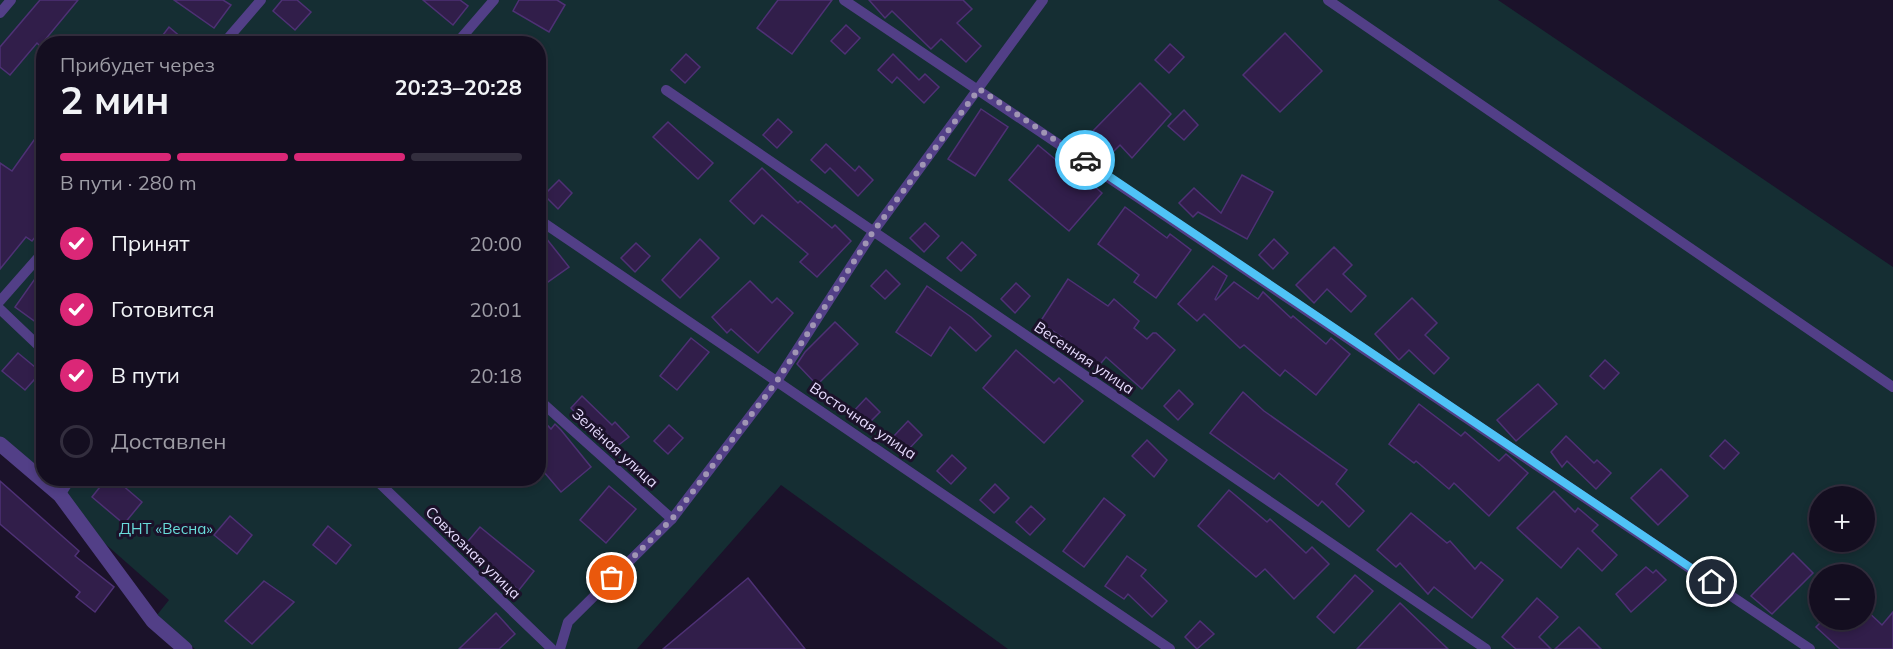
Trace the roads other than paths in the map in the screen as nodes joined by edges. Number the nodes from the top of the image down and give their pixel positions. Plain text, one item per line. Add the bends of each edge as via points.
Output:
1 (11, 0) edge
2 (261, 0) edge
3 (494, 0) edge
4 (844, 0) edge
5 (1043, 0) edge
6 (1328, 0) edge
7 (0, 13) edge
8 (230, 36) edge
9 (463, 36) edge
10 (979, 89) junction
11 (666, 90) dead end
12 (546, 224) edge
13 (873, 232) junction
14 (36, 260) edge
15 (0, 301) edge
16 (0, 309) edge
17 (36, 343) edge
18 (777, 381) junction
19 (1893, 387) edge
20 (546, 406) edge
21 (0, 444) edge
22 (36, 475) edge
23 (49, 486) edge
24 (66, 486) edge
25 (382, 486) edge
26 (60, 495) junction
27 (672, 519) junction
28 (185, 649) edge
29 (552, 649) edge
30 (560, 649) edge
31 (1170, 649) edge
32 (1486, 649) edge
33 (1810, 649) edge

1 - 7 lane
2 - 8 lane
3 - 9 lane
4 - 10 lane
5 - 10 lane
6 - 19 lane
10 - 13 lane
10 - 33 lane
11 - 13 lane, Весенняя улица
12 - 18 lane, Восточная улица
13 - 18 lane
13 - 32 lane, Весенняя улица
14 - 15 lane
16 - 17 lane
18 - 27 lane
18 - 31 lane, Восточная улица
20 - 27 lane, Зелёная улица
21 - 22 street
23 - 26 street
24 - 26 lane
25 - 29 lane, Совхозная улица
26 - 28 street via 153,621
27 - 30 lane via 568,622

